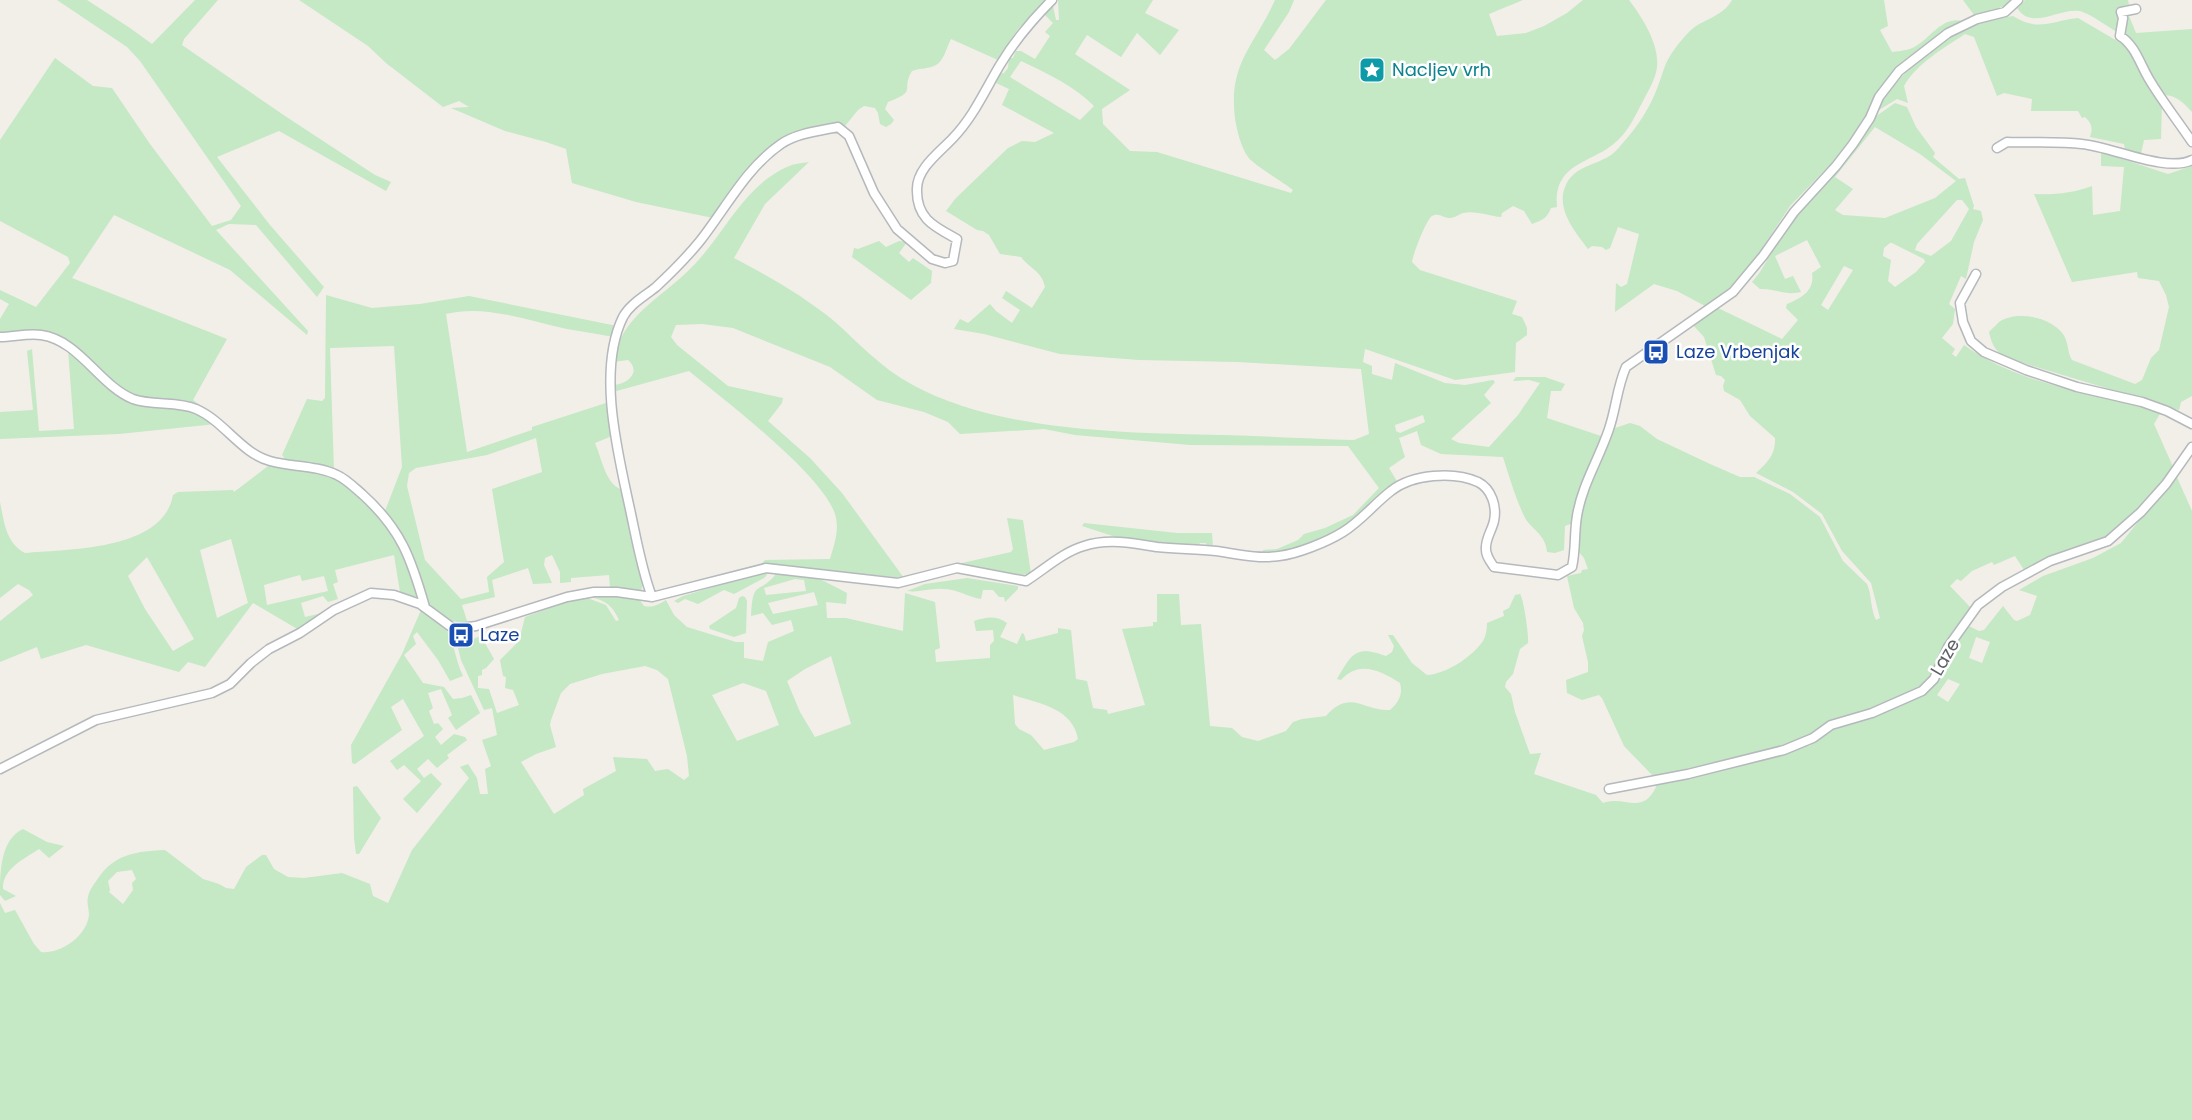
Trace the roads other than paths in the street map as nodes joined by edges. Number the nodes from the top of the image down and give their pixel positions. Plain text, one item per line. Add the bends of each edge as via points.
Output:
1 (1052, 0) edge
2 (2018, 0) edge
3 (2136, 9) dead end
4 (2192, 142) edge
5 (1997, 148) dead end
6 (2192, 160) edge
7 (1976, 274) dead end
8 (0, 337) edge
9 (2192, 423) edge
10 (2192, 447) edge
11 (652, 597) junction
12 (425, 607) junction
13 (0, 769) edge
14 (1610, 789) dead end

1 - 11 street via 1019,36 976,110 930,161 916,188 923,217 957,239 953,261 932,259 897,229 874,193 849,136 837,127 796,136 770,153 736,189 700,242 624,316 611,367 613,429
2 - 11 street via 2005,12 1977,19 1948,33 1899,71 1879,97 1853,144 1794,212 1733,292 1626,367 1610,426 1584,486 1576,516 1572,567 1558,575 1494,567 1485,549 1494,520 1489,491 1479,483 1449,475 1417,479 1392,489 1343,532 1280,556 1107,542 1085,545 1026,581 957,568 898,583 766,568
3 - 4 street via 2121,12 2120,36 2126,39
5 - 6 street via 2007,142 2083,144 2168,165
7 - 9 street via 1960,303 1971,340 1984,352 2077,387 2142,402
8 - 12 street via 41,335 57,339 119,392 135,399 194,408 269,461 336,475 380,510 393,527 407,551
10 - 14 street, Laze via 2141,512 2108,541 2050,561 1978,604 1948,647 1934,679 1922,691 1872,713 1831,725 1813,738 1784,750
11 - 12 street via 594,592 454,629
12 - 13 street via 394,595 371,593 334,610 269,650 230,684 212,693 96,720

